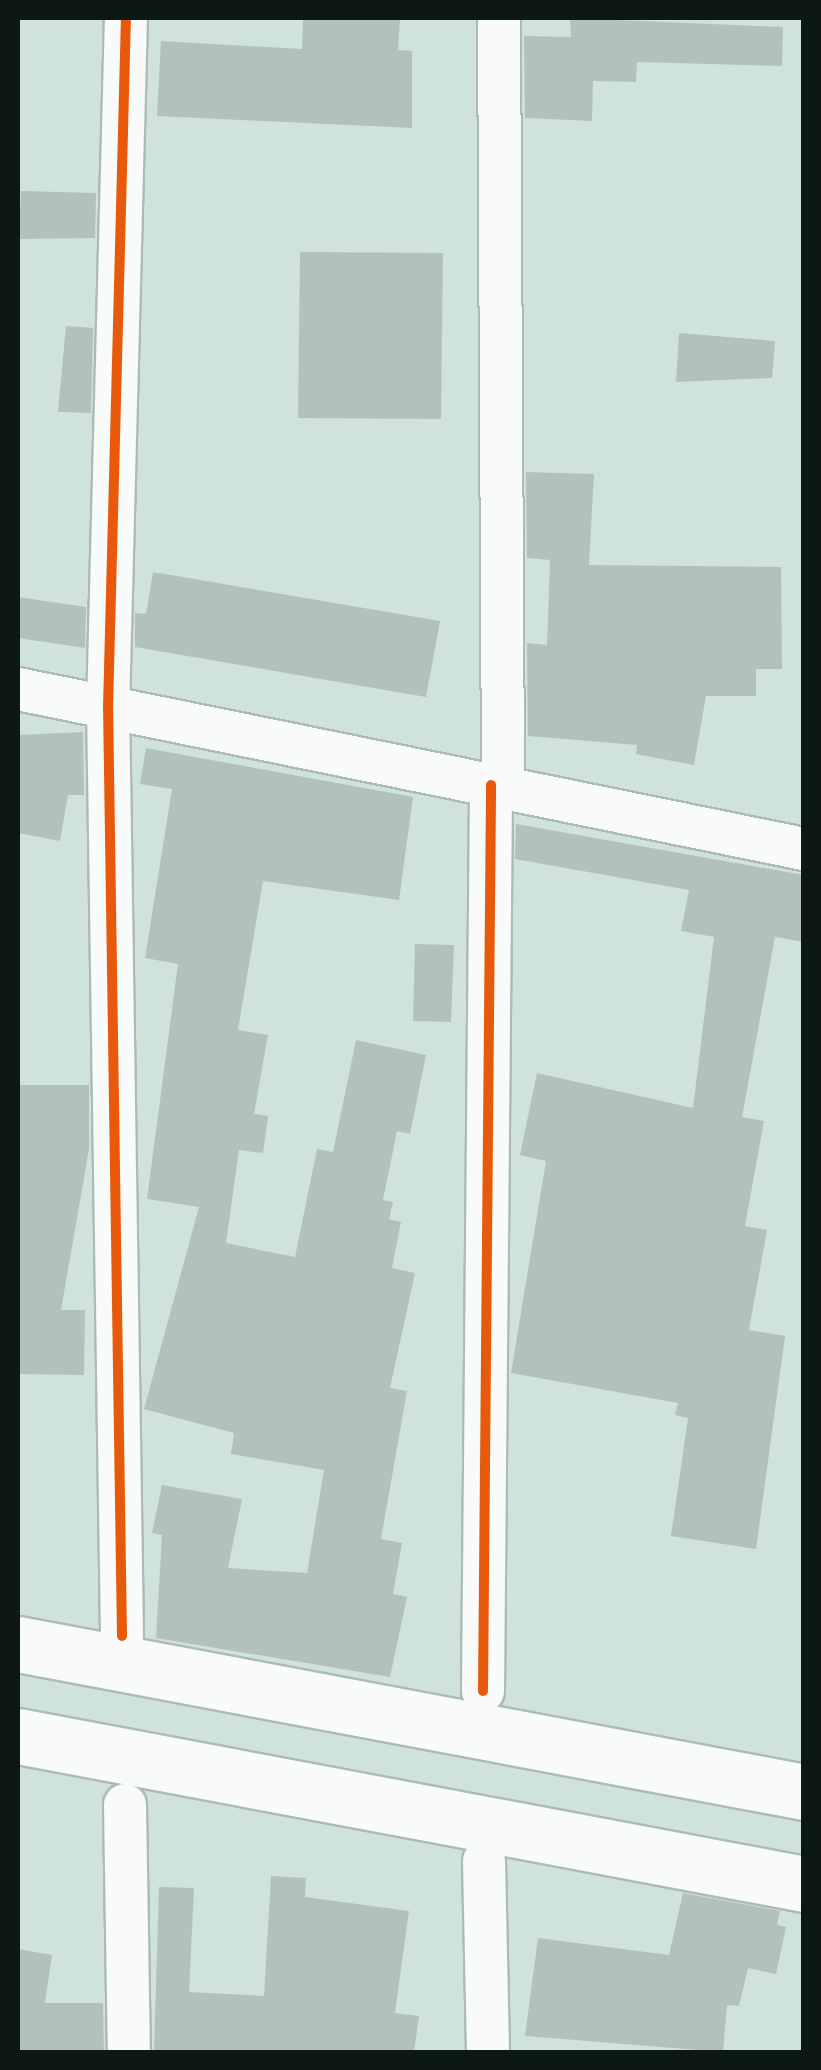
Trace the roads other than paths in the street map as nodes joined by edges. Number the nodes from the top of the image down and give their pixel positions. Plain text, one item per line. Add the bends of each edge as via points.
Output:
1 (126, 18) edge
2 (498, 18) edge
3 (18, 689) edge
4 (108, 708) junction
5 (497, 787) junction
6 (804, 848) edge
7 (122, 1636) dead end
8 (18, 1644) edge
9 (483, 1691) dead end
10 (18, 1736) edge
11 (804, 1792) edge
12 (125, 1805) dead end
13 (484, 1861) dead end
14 (804, 1884) edge
15 (130, 2052) edge
16 (488, 2052) edge

1 - 4 street
2 - 5 street
3 - 4 street
4 - 5 street
4 - 7 street
5 - 6 street
5 - 9 street
8 - 11 main road
10 - 14 main road
12 - 15 street
13 - 16 street

